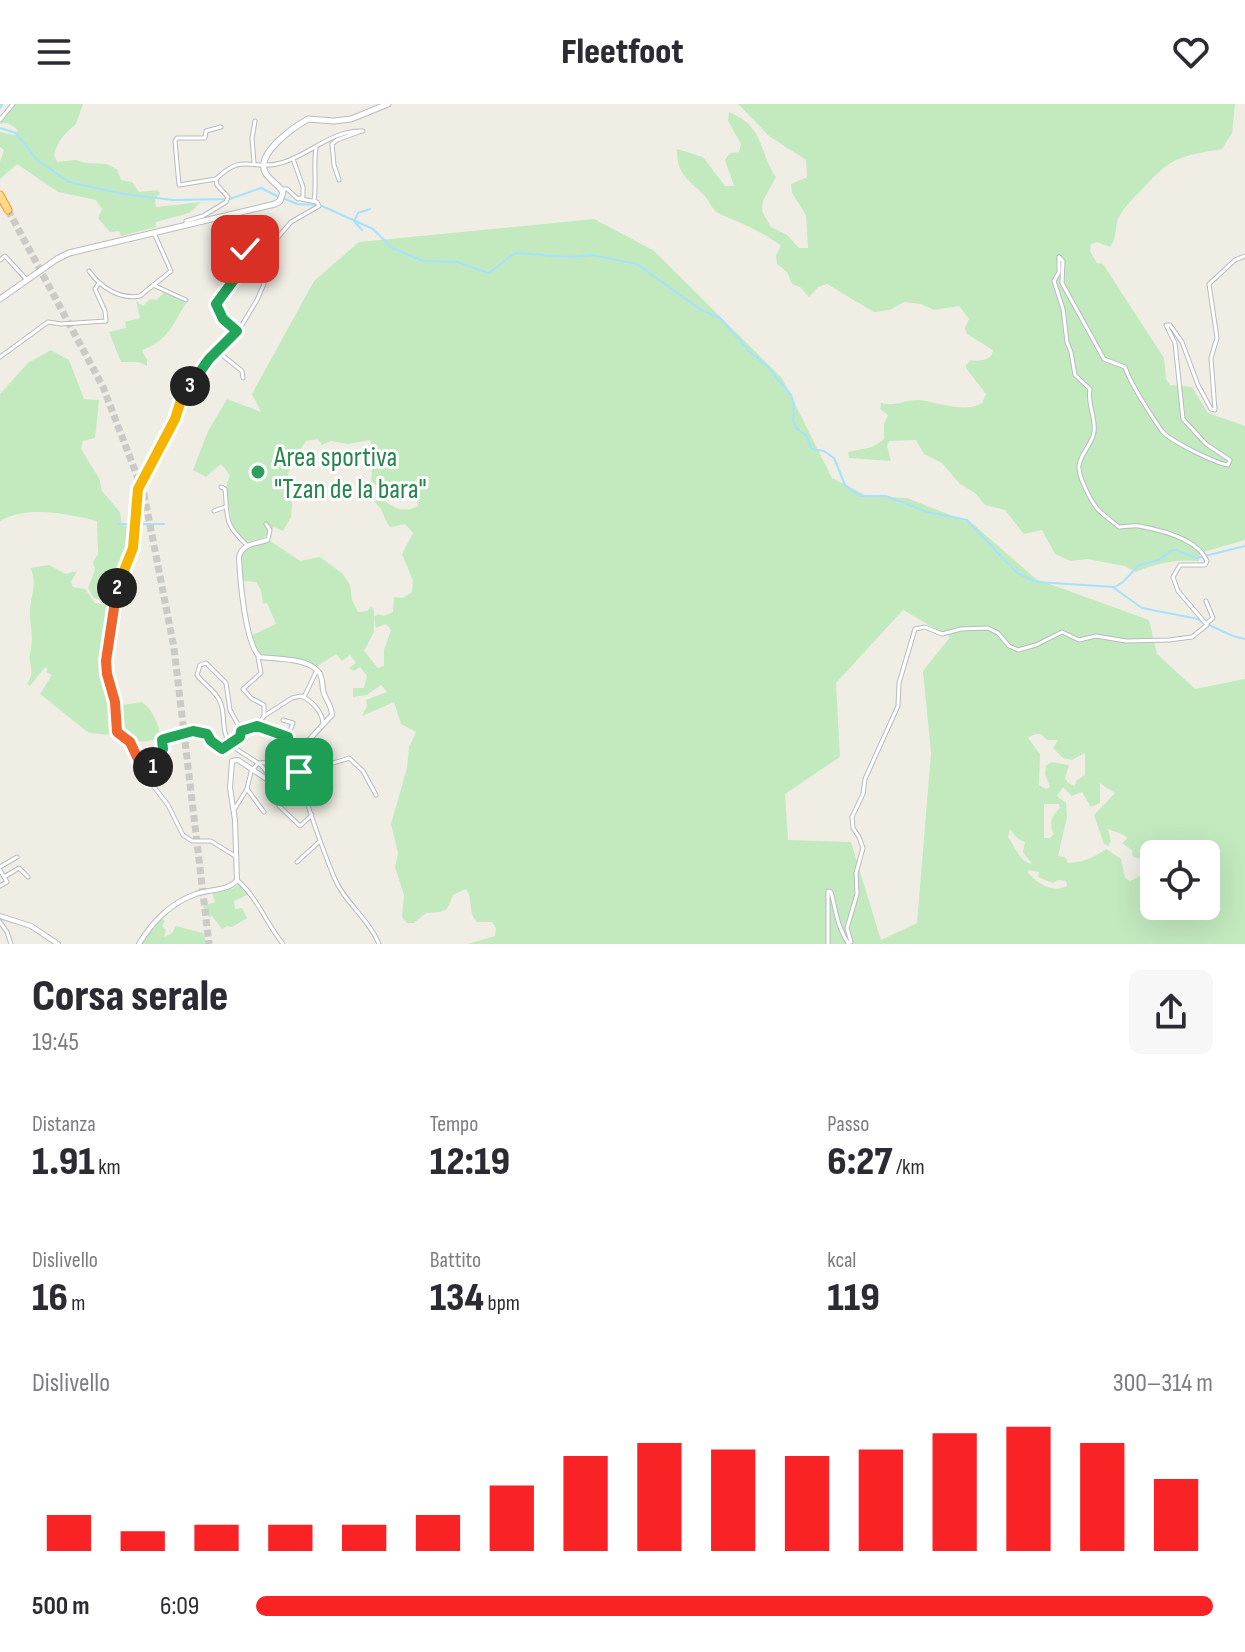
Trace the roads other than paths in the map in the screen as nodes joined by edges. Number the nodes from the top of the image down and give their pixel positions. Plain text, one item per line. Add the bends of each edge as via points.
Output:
1 (13, 104) edge
2 (388, 104) edge
3 (0, 120) edge
4 (255, 121) dead end
5 (221, 127) dead end
6 (316, 148) junction
7 (293, 159) junction
8 (254, 163) junction
9 (263, 164) junction
10 (216, 179) junction
11 (339, 180) dead end
12 (282, 189) junction
13 (0, 195) edge
14 (301, 199) junction
15 (314, 201) junction
16 (8, 210) dead end
17 (250, 224) dead end
18 (186, 225) junction
19 (154, 233) junction
20 (270, 245) junction
21 (237, 256) junction
22 (1245, 256) edge
23 (261, 257) junction
24 (0, 260) edge
25 (89, 271) dead end
26 (236, 277) junction
27 (27, 280) junction
28 (99, 283) junction
29 (153, 285) junction
30 (0, 299) edge
31 (186, 300) dead end
32 (236, 332) junction
33 (217, 351) junction
34 (0, 357) edge
35 (243, 378) dead end
36 (221, 487) dead end
37 (225, 507) junction
38 (214, 511) dead end
39 (266, 524) dead end
40 (267, 540) joint
41 (247, 545) junction
42 (1206, 601) dead end
43 (1207, 623) junction
44 (259, 656) junction
45 (317, 670) junction
46 (304, 697) junction
47 (264, 716) junction
48 (283, 720) dead end
49 (323, 723) junction
50 (257, 726) junction
51 (241, 731) junction
52 (288, 739) junction
53 (305, 743) junction
54 (231, 745) junction
55 (295, 747) junction
56 (283, 762) junction
57 (258, 763) junction
58 (253, 769) junction
59 (148, 780) junction
60 (269, 780) junction
61 (280, 788) junction
62 (247, 789) junction
63 (376, 795) dead end
64 (234, 810) junction
65 (264, 812) dead end
66 (312, 815) junction
67 (319, 842) junction
68 (17, 857) dead end
69 (236, 857) junction
70 (297, 862) dead end
71 (0, 868) edge
72 (4, 877) junction
73 (28, 877) dead end
74 (237, 880) junction
75 (0, 886) edge
76 (0, 916) edge
77 (0, 922) edge
78 (11, 944) edge
79 (58, 944) edge
80 (139, 944) edge
81 (283, 944) edge
82 (379, 944) edge
83 (828, 944) edge

1 - 3 street
2 - 9 main road via 351,119 304,121 270,148
4 - 8 street
5 - 10 street via 206,131 205,138 175,141 179,185
6 - 7 street
6 - 11 street via 339,134 363,131 332,144
6 - 15 street
7 - 9 street
7 - 14 street via 303,187
8 - 9 street
8 - 10 street via 231,165
9 - 12 main road
10 - 18 street via 227,199
12 - 14 street
12 - 18 main road via 275,204
13 - 16 highway
14 - 15 street
15 - 20 street via 319,208 293,219
17 - 21 street via 232,231 223,242
18 - 19 main road
19 - 27 main road via 63,256
19 - 29 street via 171,271
20 - 21 street via 258,234 251,236 249,247
20 - 23 street
21 - 26 street via 229,268
22 - 43 street via 1209,284 1217,338 1211,358 1215,410 1198,385 1182,342 1166,325 1175,343 1183,419 1227,458 1228,465 1163,432 1125,367 1104,359 1062,283 1062,257 1054,281 1075,375 1090,389 1094,437 1079,465 1081,477 1097,510 1119,527 1167,533 1203,553 1205,565 1180,565 1173,577 1178,591
23 - 26 street via 253,257
23 - 32 street via 263,288
24 - 27 street via 5,256
25 - 28 street
26 - 32 street via 216,304
27 - 30 main road
28 - 29 street via 134,297
28 - 34 street via 95,289 106,321 48,322
29 - 31 street
32 - 33 street
33 - 35 street via 242,371
33 - 59 street via 182,397 140,485 133,548 114,604 106,661 116,729 130,742
36 - 37 street
37 - 38 street
37 - 41 street via 232,531
39 - 40 street
40 - 41 street
41 - 44 street via 239,563 251,641
42 - 43 street via 1213,618
43 - 83 street via 1186,638 1079,640 1062,632 1018,650 988,628 949,634 915,629 898,706 852,817 863,848 847,928 851,942 844,938 828,891
44 - 45 street
44 - 47 street via 261,673 243,689 263,704
45 - 46 street
45 - 49 street via 332,709
46 - 47 street via 292,698
46 - 49 street
47 - 50 street
48 - 52 street via 293,723
49 - 53 street
50 - 51 street
50 - 52 street
51 - 54 street
51 - 54 street via 223,678 206,663 200,665 197,675 219,700
52 - 55 street
52 - 56 street
53 - 55 street
53 - 63 street via 316,762 349,758
54 - 57 street
54 - 59 street via 219,748 201,731 162,740
55 - 66 street
56 - 57 street
56 - 61 street via 288,782
57 - 58 street
57 - 60 street
58 - 60 street
58 - 62 street
58 - 64 street via 237,759 232,762
59 - 69 street via 183,835 211,841
60 - 61 street
61 - 66 street via 279,806 300,826
62 - 64 street
62 - 65 street
64 - 69 street
66 - 67 street
67 - 70 street
67 - 82 street via 335,880
68 - 71 street
69 - 74 street
71 - 72 street
72 - 73 street via 19,868
72 - 75 street via 7,882
74 - 80 street via 175,905
74 - 81 street
76 - 79 street via 31,926
77 - 78 street

